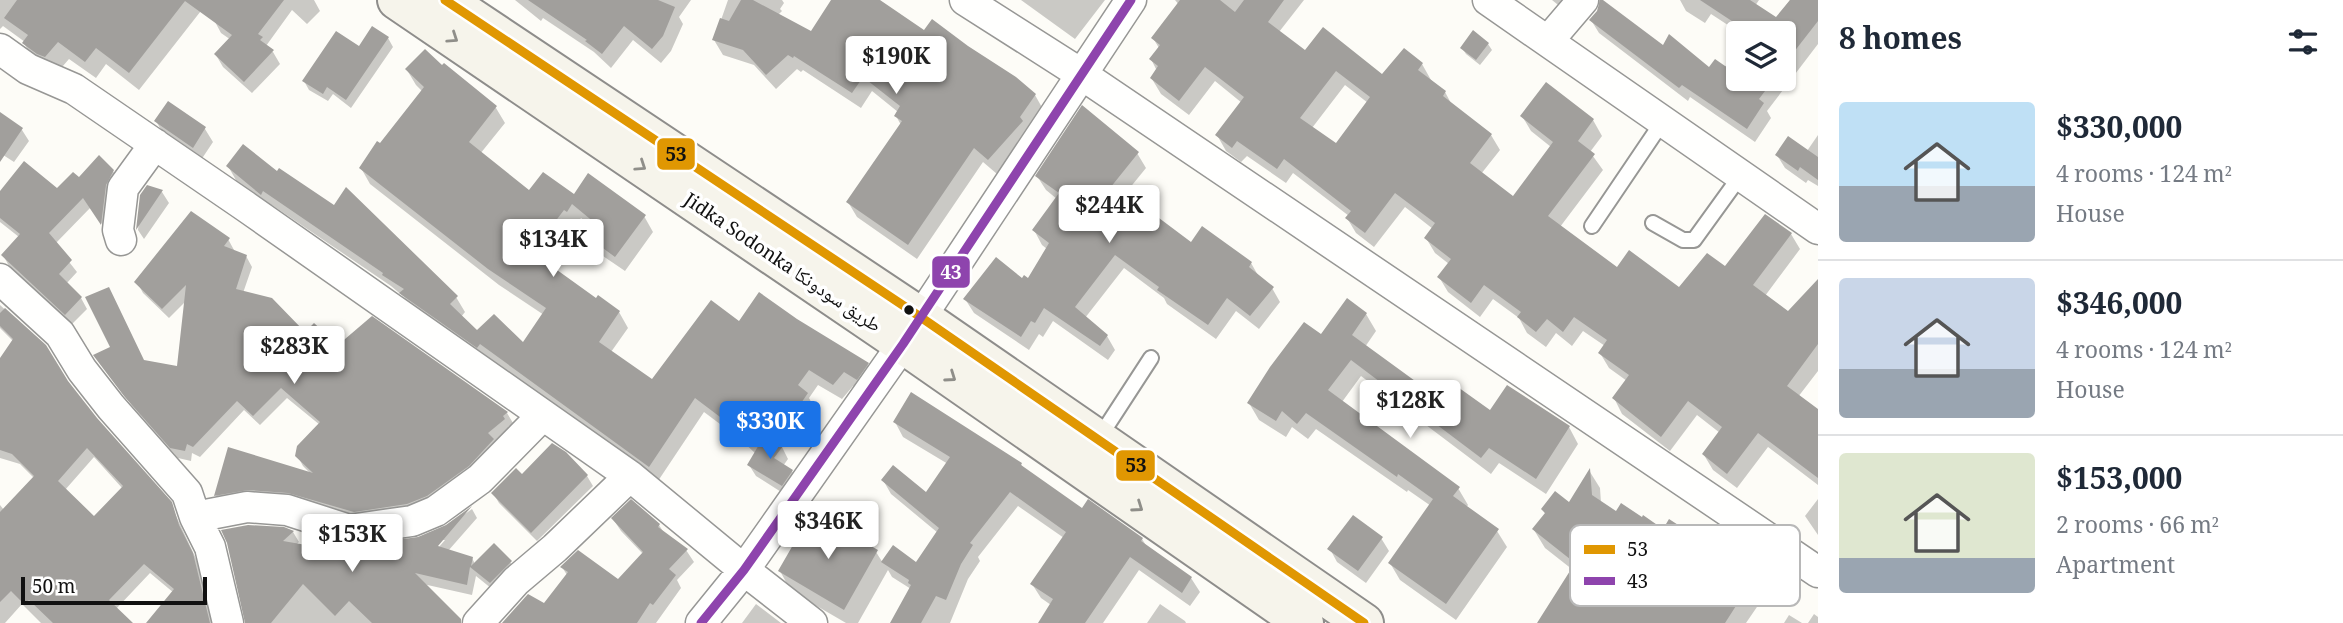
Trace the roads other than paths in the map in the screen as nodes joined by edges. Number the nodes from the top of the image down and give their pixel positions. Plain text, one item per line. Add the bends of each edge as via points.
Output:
1 (397, 0) edge
2 (445, 0) edge
3 (965, 0) edge
4 (1131, 0) edge
5 (1488, 0) edge
6 (1583, 0) edge
7 (1548, 41) junction
8 (0, 49) edge
9 (1081, 74) junction
10 (1663, 121) junction
11 (155, 144) junction
12 (1741, 175) junction
13 (1653, 223) dead end
14 (1592, 226) dead end
15 (1818, 229) edge
16 (121, 240) dead end
17 (0, 279) edge
18 (911, 330) junction
19 (1151, 358) dead end
20 (543, 415) junction
21 (1098, 439) junction
22 (630, 476) junction
23 (195, 517) junction
24 (1748, 525) edge
25 (1800, 560) edge
26 (744, 570) junction
27 (1818, 572) edge
28 (228, 623) edge
29 (478, 623) edge
30 (701, 623) edge
31 (812, 623) edge
32 (1304, 623) edge
33 (1364, 623) edge

1 -> 18 main road, Jidka Sodonka طريق سودونكا
2 - 18 main road, Jidka Sodonka طريق سودونكا
3 - 9 street
4 - 9 street
5 - 7 street
6 - 7 street
7 - 10 street
8 - 11 street via 28,69 74,89
9 - 18 street
9 - 24 street
10 - 12 street
10 - 14 lane
11 - 16 street via 123,188
11 - 20 street
12 - 13 lane via 1694,240 1683,240
12 - 15 street
17 - 23 street via 60,334 111,407 187,492
18 - 21 main road, Jidka Sodonka طريق سودونكا
18 - 26 street
18 -> 32 main road, Jidka Sodonka طريق سودونكا
19 - 21 lane
20 - 22 street
20 - 23 street via 480,479 436,511 412,521 349,530 287,510 247,507
21 - 33 main road, Jidka Sodonka طريق سودونكا
22 - 26 street
22 - 29 street via 516,581
23 - 28 street via 210,547
25 - 27 street
26 - 30 street
26 - 31 street

